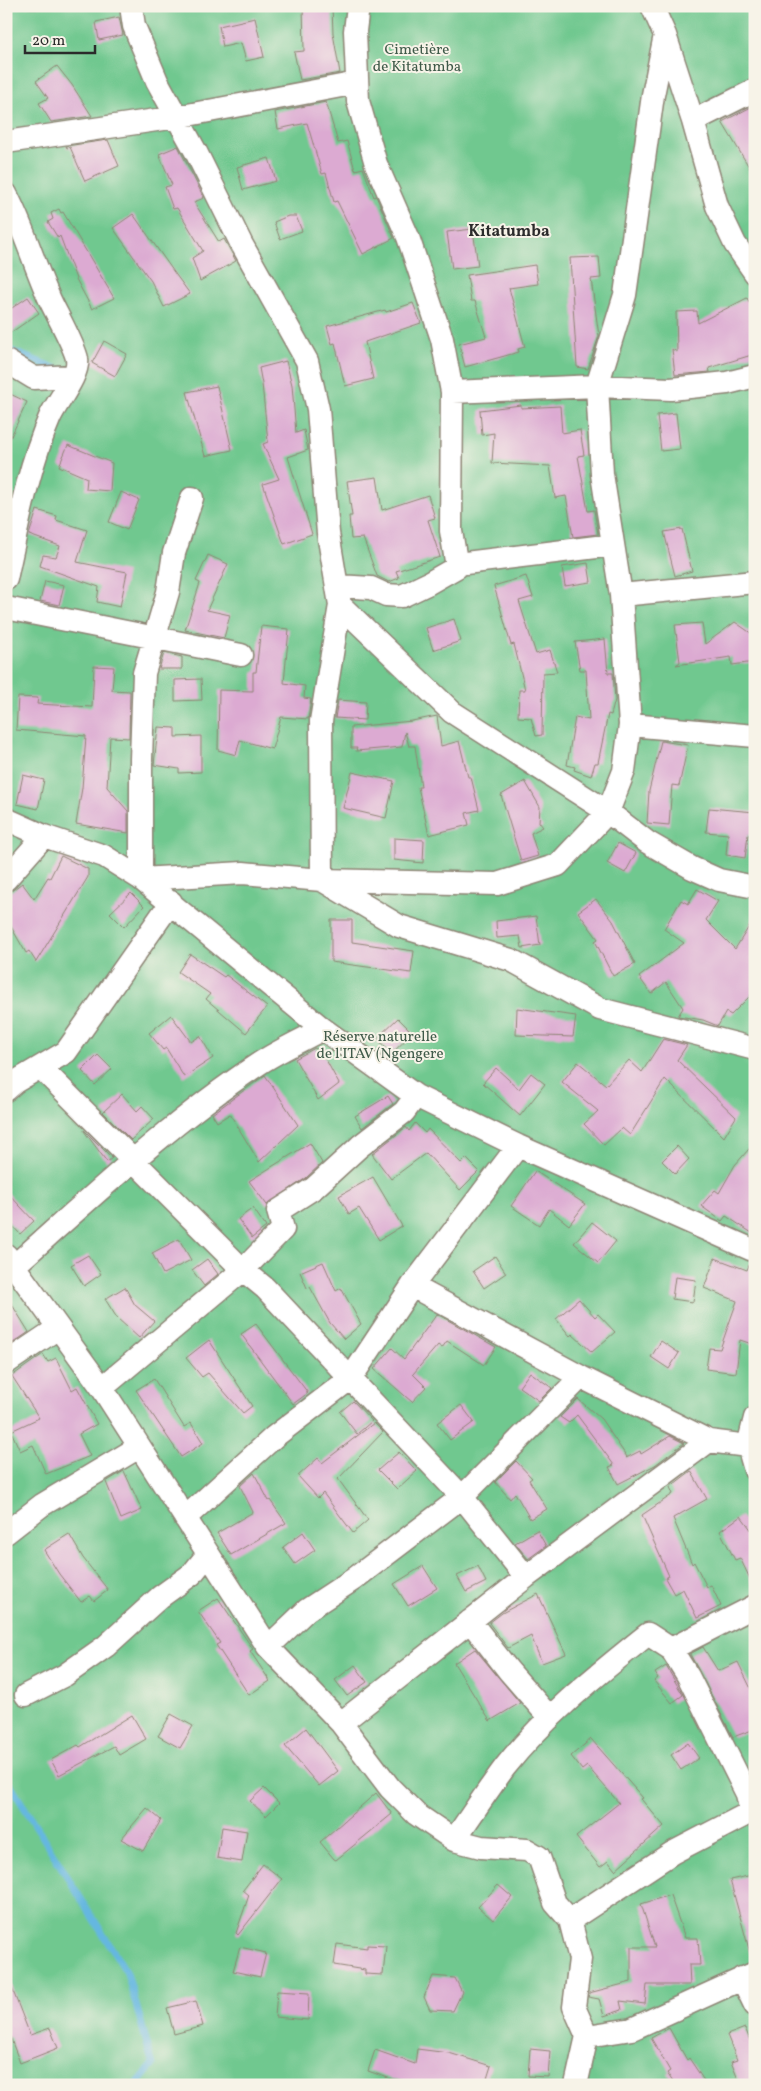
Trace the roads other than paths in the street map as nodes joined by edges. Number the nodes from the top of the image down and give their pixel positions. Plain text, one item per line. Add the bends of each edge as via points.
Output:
1 (130, 6) edge
2 (358, 6) edge
3 (652, 6) edge
4 (665, 35) junction
5 (357, 83) junction
6 (755, 90) edge
7 (177, 117) junction
8 (694, 121) junction
9 (6, 142) edge
10 (6, 194) edge
11 (755, 273) edge
12 (6, 360) edge
13 (75, 370) junction
14 (755, 376) edge
15 (597, 386) junction
16 (452, 392) junction
17 (192, 498) dead end
18 (613, 545) junction
19 (457, 564) junction
20 (6, 579) edge
21 (755, 582) edge
22 (339, 595) junction
23 (621, 595) junction
24 (6, 608) edge
25 (154, 639) junction
26 (241, 655) dead end
27 (630, 725) junction
28 (755, 736) edge
29 (608, 812) junction
30 (6, 819) edge
31 (44, 836) junction
32 (6, 879) edge
33 (141, 879) junction
34 (322, 880) junction
35 (755, 887) edge
36 (172, 902) junction
37 (323, 1029) junction
38 (755, 1049) edge
39 (41, 1068) junction
40 (9, 1082) edge
41 (416, 1096) junction
42 (518, 1146) junction
43 (133, 1160) junction
44 (755, 1251) edge
45 (10, 1261) edge
46 (242, 1270) junction
47 (412, 1286) junction
48 (58, 1328) junction
49 (6, 1363) edge
50 (580, 1377) junction
51 (351, 1378) junction
52 (102, 1388) junction
53 (755, 1418) edge
54 (709, 1441) junction
55 (139, 1447) junction
56 (753, 1462) edge
57 (462, 1497) junction
58 (185, 1518) junction
59 (6, 1533) edge
60 (208, 1554) junction
61 (526, 1577) junction
62 (755, 1606) edge
63 (470, 1621) junction
64 (268, 1647) junction
65 (671, 1649) junction
66 (26, 1695) dead end
67 (550, 1718) junction
68 (341, 1723) junction
69 (751, 1791) edge
70 (454, 1840) junction
71 (570, 1920) junction
72 (748, 1975) edge
73 (755, 2005) edge
74 (587, 2036) junction
75 (576, 2085) edge

1 - 7 street via 143,49
2 - 5 street via 355,30
3 - 4 street
4 - 8 street
4 - 15 street via 653,95 625,295
5 - 7 street
5 - 16 street via 367,139 411,246 442,339
6 - 8 street
7 - 9 street
7 - 22 street via 241,243 308,361 318,409 328,533
8 - 11 street via 717,206 735,244
10 - 13 street via 77,359
12 - 13 street via 34,378
13 - 20 street via 41,438
14 - 15 street via 727,383 671,389
15 - 16 street
15 - 18 street via 602,474
16 - 19 street via 451,532
17 - 25 street via 174,553 168,592
18 - 19 street
18 - 23 street
19 - 22 street via 457,567 402,596 386,595 371,588
21 - 23 street
22 - 29 street via 452,712
22 - 34 street via 321,721
23 - 27 street
24 - 25 street
25 - 26 street
25 - 33 street via 144,673
27 - 28 street
27 - 29 street via 624,771
29 - 34 street via 558,865 497,884
29 - 35 street via 647,842 692,868 719,880
30 - 31 street
31 - 32 street
31 - 33 street via 104,856
33 - 34 street via 243,872
33 - 36 street
34 - 38 street via 399,926 511,960 600,1010
36 - 37 street
36 - 39 street via 66,1052
37 - 41 street
37 - 43 street via 261,1062 196,1108
39 - 40 street
39 - 43 street
41 - 42 street
41 - 46 street via 404,1112 314,1188 278,1211 283,1229
42 - 44 street
42 - 47 street
43 - 45 street
43 - 46 street
45 - 48 street
46 - 51 street via 265,1288
46 - 52 street
47 - 50 street
47 - 51 street
48 - 49 street
48 - 52 street
50 - 54 street
50 - 57 street
51 - 57 street
51 - 58 street via 274,1437
52 - 55 street
53 - 56 street
54 - 56 street
54 - 61 street
55 - 58 street
55 - 59 street via 42,1505
57 - 61 street
57 - 64 street via 354,1579 307,1610
58 - 60 street
60 - 64 street
60 - 66 street via 192,1574 160,1597 106,1646 64,1675
61 - 63 street
62 - 65 street
63 - 67 street
63 - 68 street
64 - 68 street
65 - 67 street via 648,1634 579,1689
65 - 69 street
67 - 70 street via 506,1767
68 - 70 street via 390,1788 416,1814
69 - 71 street via 751,1812 672,1853
70 - 71 street via 480,1847 527,1850 539,1857 555,1903
71 - 74 street via 580,1959 574,2007
72 - 73 street
72 - 74 street via 632,2029
74 - 75 street

